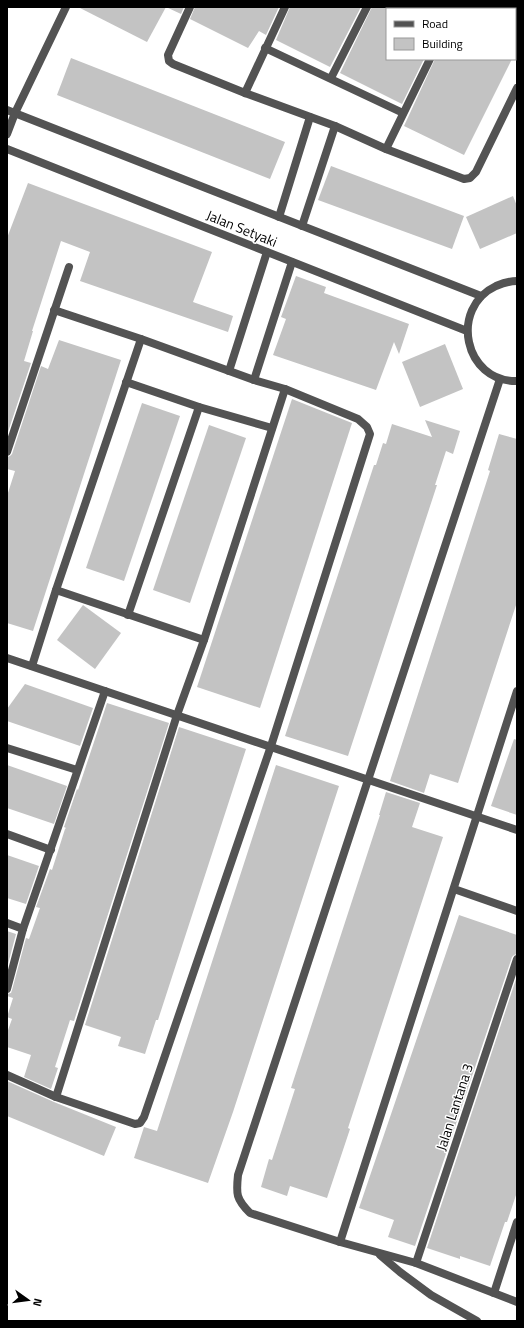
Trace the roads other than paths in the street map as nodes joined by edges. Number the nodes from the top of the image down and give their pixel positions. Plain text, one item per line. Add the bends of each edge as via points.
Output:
1 (66, 7) edge
2 (190, 7) edge
3 (286, 7) edge
4 (367, 7) edge
5 (265, 48) junction
6 (430, 60) edge
7 (331, 78) junction
8 (517, 88) edge
9 (245, 93) junction
10 (7, 110) edge
11 (15, 113) junction
12 (403, 113) junction
13 (310, 117) junction
14 (335, 126) junction
15 (7, 134) edge
16 (7, 149) edge
17 (386, 149) junction
18 (279, 217) junction
19 (302, 226) junction
20 (267, 252) junction
21 (292, 262) junction
22 (69, 267) dead end
23 (517, 281) edge
24 (481, 296) junction
25 (54, 310) junction
26 (467, 331) junction
27 (141, 339) junction
28 (229, 371) junction
29 (500, 379) junction
30 (254, 380) junction
31 (517, 381) edge
32 (126, 382) junction
33 (285, 389) junction
34 (199, 407) junction
35 (272, 428) junction
36 (7, 452) edge
37 (56, 590) junction
38 (128, 615) junction
39 (204, 640) junction
40 (7, 658) edge
41 (32, 666) junction
42 (105, 691) junction
43 (517, 691) edge
44 (177, 715) junction
45 (271, 746) junction
46 (7, 748) edge
47 (77, 770) junction
48 (369, 779) junction
49 (476, 816) junction
50 (517, 830) edge
51 (7, 834) edge
52 (51, 850) junction
53 (454, 889) junction
54 (517, 911) edge
55 (7, 923) edge
56 (24, 929) junction
57 (517, 959) edge
58 (7, 989) edge
59 (7, 1075) edge
60 (56, 1097) junction
61 (517, 1222) edge
62 (340, 1242) junction
63 (378, 1253) junction
64 (416, 1263) junction
65 (494, 1294) junction
66 (517, 1302) edge
67 (477, 1321) edge

1 - 11 street
2 - 9 street via 168,56 169,60 173,64
3 - 5 street
4 - 7 street
5 - 7 street
5 - 9 street
6 - 12 street
7 - 12 street
8 - 17 street via 476,172 470,178 464,179
9 - 13 street
10 - 11 street
11 - 15 street
11 - 18 street
12 - 17 street
13 - 14 street
13 - 18 street
14 - 17 street
14 - 19 street
16 - 20 street, Jalan Setyaki
18 - 19 street
19 - 24 street
20 - 21 street, Jalan Setyaki
20 - 28 street
21 - 26 street, Jalan Setyaki
21 - 30 street
22 - 25 street
23 - 24 street via 490,288
24 - 26 street via 471,312
25 - 27 street
25 - 36 street
26 - 29 street via 473,355 489,373
27 - 28 street
27 - 32 street
28 - 30 street
29 - 31 street
29 - 48 street
30 - 33 street
32 - 34 street
32 - 37 street
33 - 35 street
33 - 45 street via 358,419 367,427 370,434
34 - 35 street
34 - 38 street
35 - 39 street
37 - 38 street
37 - 41 street
38 - 39 street
39 - 44 street
40 - 41 street
41 - 42 street
42 - 44 street
42 - 47 street
43 - 49 street
44 - 45 street
44 - 60 street
45 - 48 street
45 - 60 street via 144,1117 140,1123 135,1124
46 - 47 street
47 - 52 street
48 - 49 street
48 - 62 street via 238,1175 236,1192 242,1205 250,1213
49 - 50 street
49 - 53 street
51 - 52 street
52 - 56 street
53 - 54 street
53 - 62 street
55 - 56 street
56 - 58 street
57 - 64 street, Jalan Lantana 3
59 - 60 street
61 - 65 street
62 - 63 street
63 - 64 street
63 - 67 street via 431,1295
64 - 65 street
65 - 66 street

